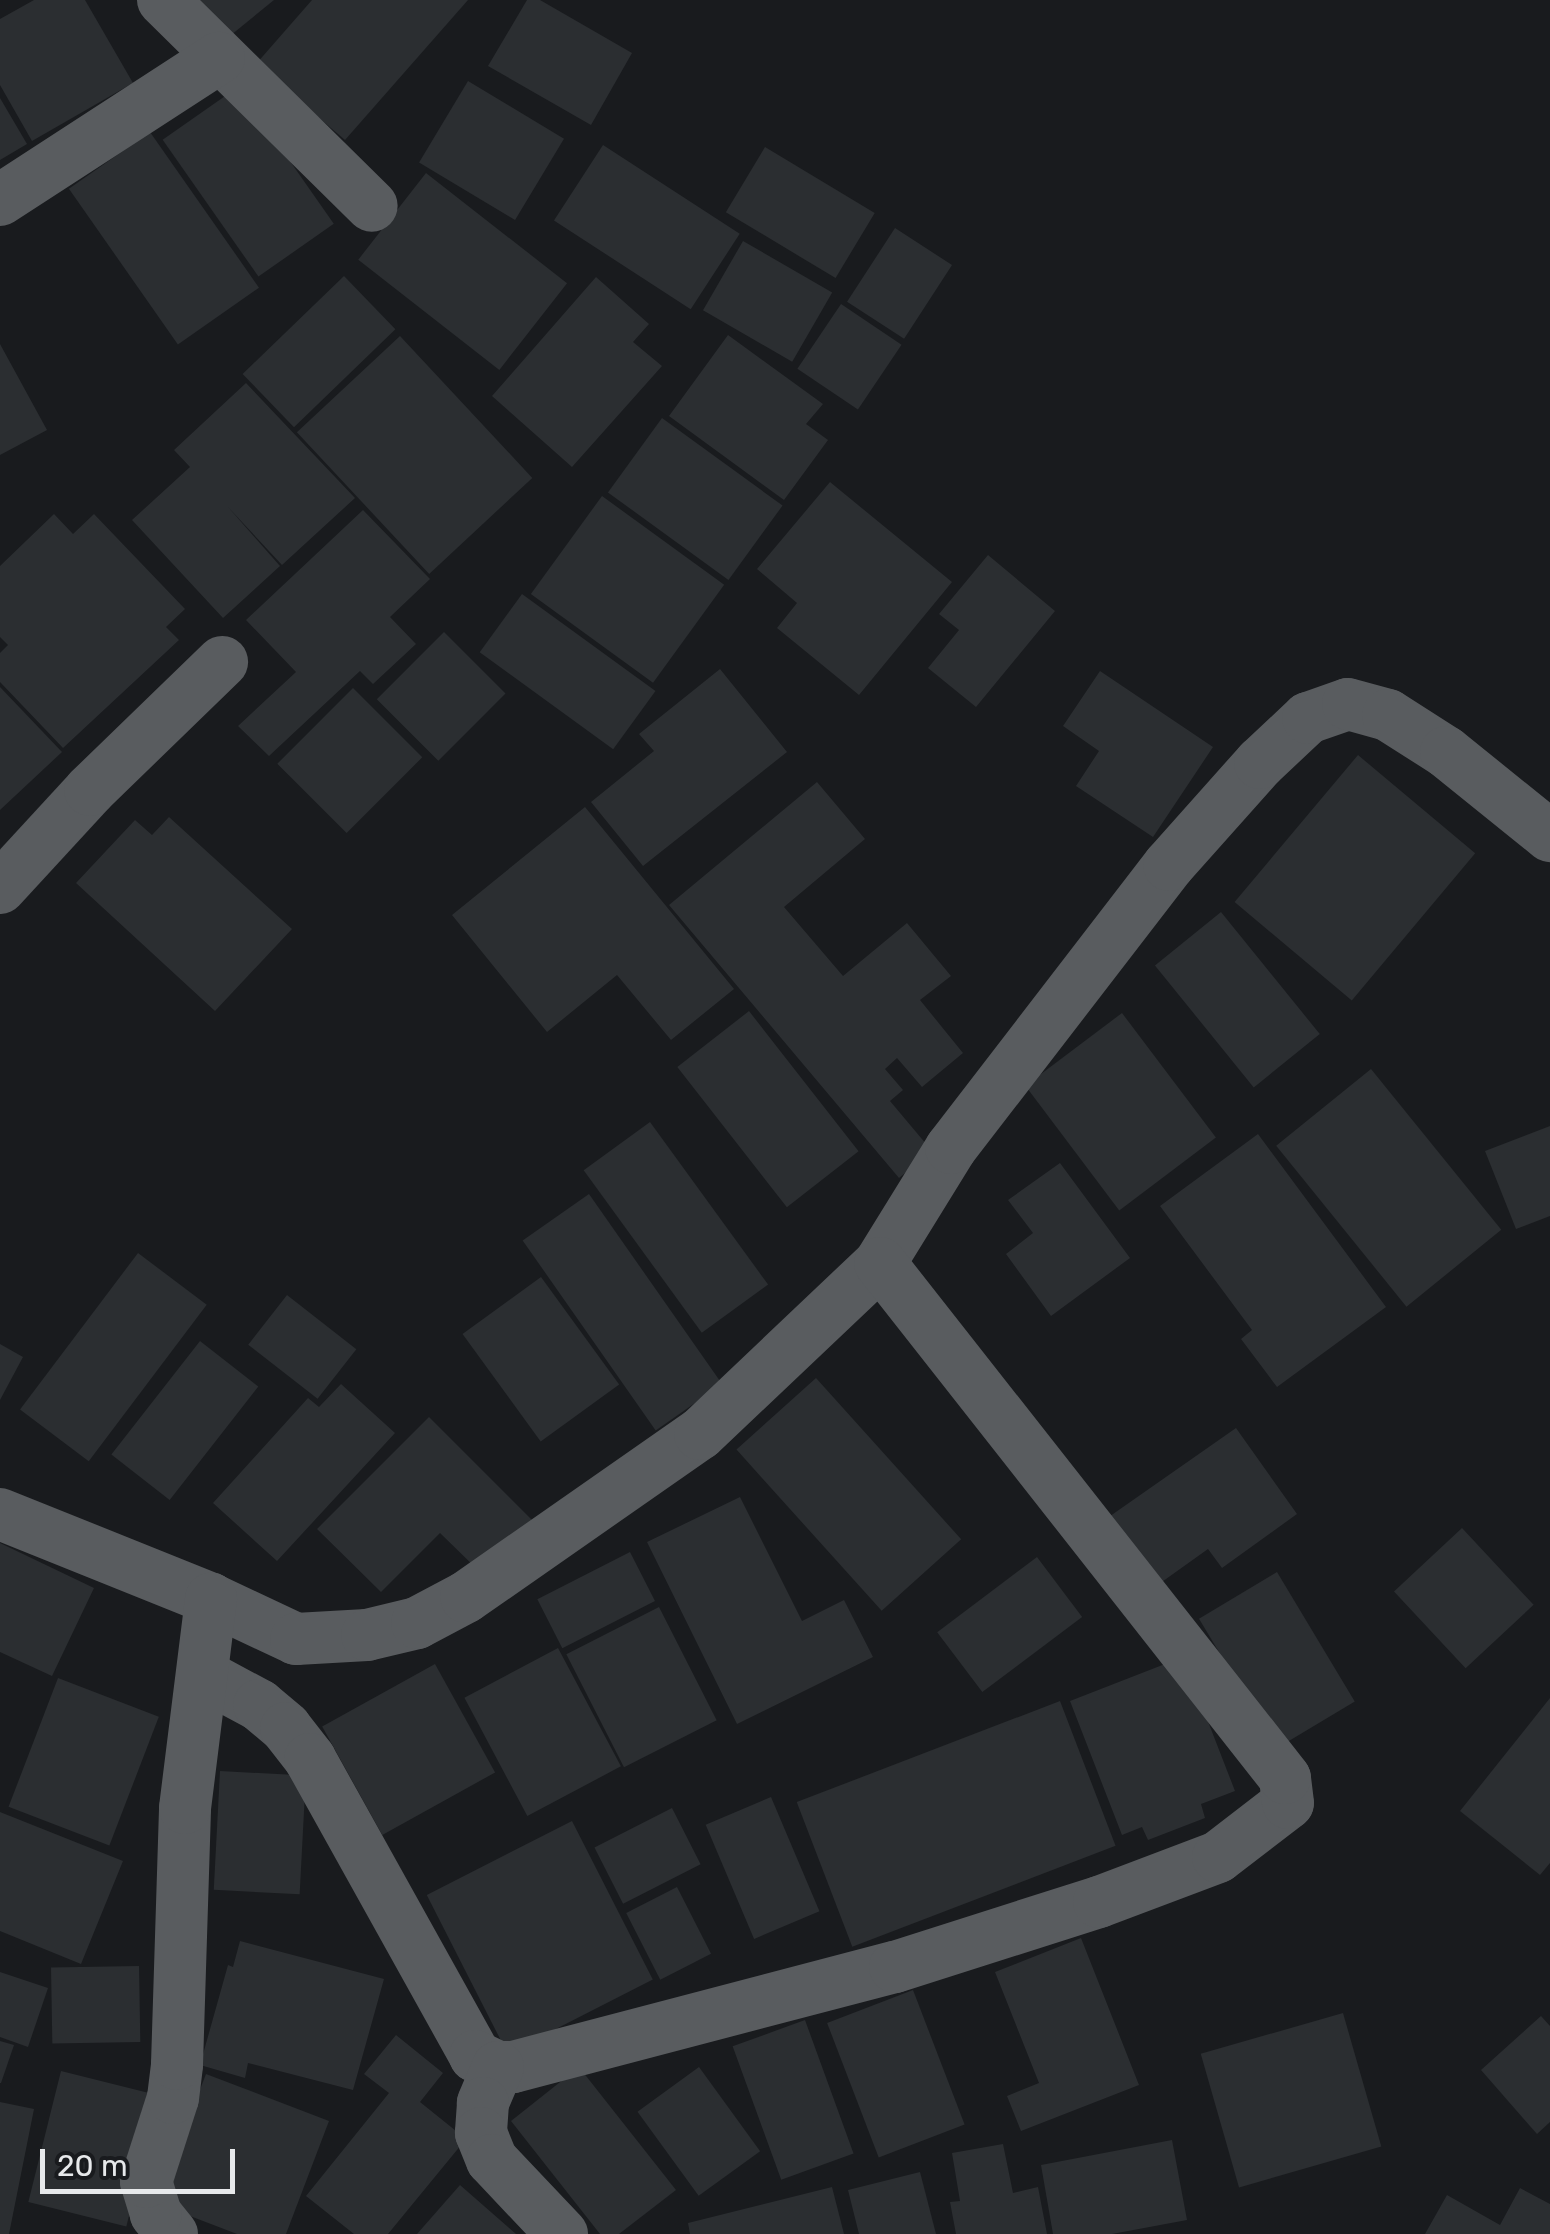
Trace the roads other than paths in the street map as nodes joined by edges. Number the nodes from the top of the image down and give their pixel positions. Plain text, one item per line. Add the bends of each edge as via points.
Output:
1 (164, 0) edge
2 (220, 58) junction
3 (0, 200) edge
4 (372, 206) dead end
5 (222, 662) dead end
6 (1550, 836) edge
7 (0, 888) edge
8 (880, 1264) junction
9 (0, 1514) edge
10 (211, 1599) junction
11 (202, 1675) junction
12 (498, 2067) junction
13 (172, 2234) edge
14 (562, 2234) edge

1 - 2 street
2 - 3 street
2 - 4 street
5 - 7 street
6 - 8 street via 1446,752 1388,715 1348,704 1308,718 1169,865 951,1148
8 - 10 street via 700,1434 516,1564 416,1623 367,1635 296,1639
8 - 12 street via 1285,1778 1288,1804 1218,1857 1100,1902 894,1967
9 - 10 street
10 - 11 street
11 - 12 street via 259,1705 310,1759 475,2056
11 - 13 street via 184,1808 177,2064 146,2182 156,2214
12 - 14 street via 483,2103 481,2133 492,2160

